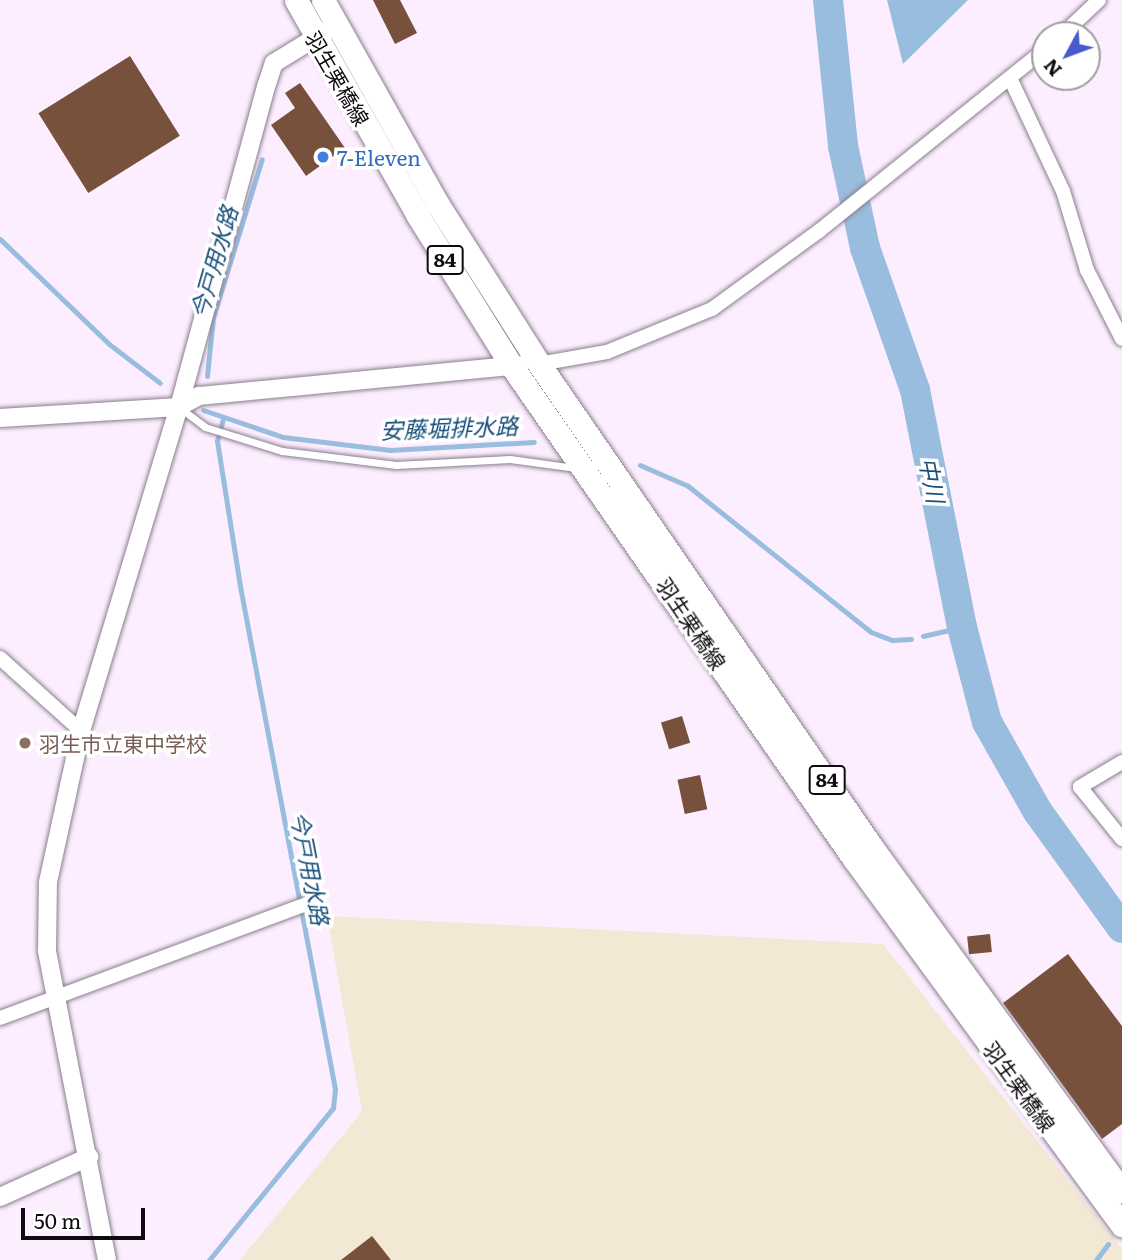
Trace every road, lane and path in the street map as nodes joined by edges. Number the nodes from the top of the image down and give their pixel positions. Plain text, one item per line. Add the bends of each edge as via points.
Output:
1 (296, 0) edge
2 (323, 0) edge
3 (1099, 0) edge
4 (1077, 21) edge
5 (336, 25) junction
6 (314, 36) junction
7 (1031, 61) edge
8 (1010, 78) junction
9 (1122, 339) edge
10 (539, 364) junction
11 (511, 365) junction
12 (179, 407) junction
13 (0, 418) edge
14 (588, 471) junction
15 (0, 658) edge
16 (81, 731) junction
17 (1122, 762) edge
18 (1122, 839) edge
19 (309, 903) dead end
20 (55, 996) junction
21 (0, 1018) edge
22 (89, 1157) junction
23 (1122, 1191) edge
24 (0, 1197) edge
25 (1122, 1225) edge
26 (107, 1260) edge

1 - 6 main road, 羽生栗橋線 / 84
2 - 5 main road, 羽生栗橋線 / 84
3 - 4 street
5 - 6 street
5 - 10 main road, 羽生栗橋線 / 84 via 437,203
6 - 11 main road, 羽生栗橋線 / 84
6 - 12 street via 274,63
7 - 8 street
8 - 9 street via 1063,191 1087,270
8 - 10 street via 820,231 712,309 607,352
10 - 11 street
10 - 23 main road, 羽生栗橋線 / 84 via 871,846
11 - 12 street via 199,396
11 - 14 main road, 羽生栗橋線 / 84
12 - 13 street
12 - 14 lane via 205,427 282,451 396,465 510,459
12 - 16 street
14 - 25 main road, 羽生栗橋線 / 84 via 854,859
15 - 16 street
16 - 20 street via 48,882 47,950
17 - 18 street via 1080,787
19 - 20 street
20 - 21 street
20 - 22 street
22 - 24 street
22 - 26 street

